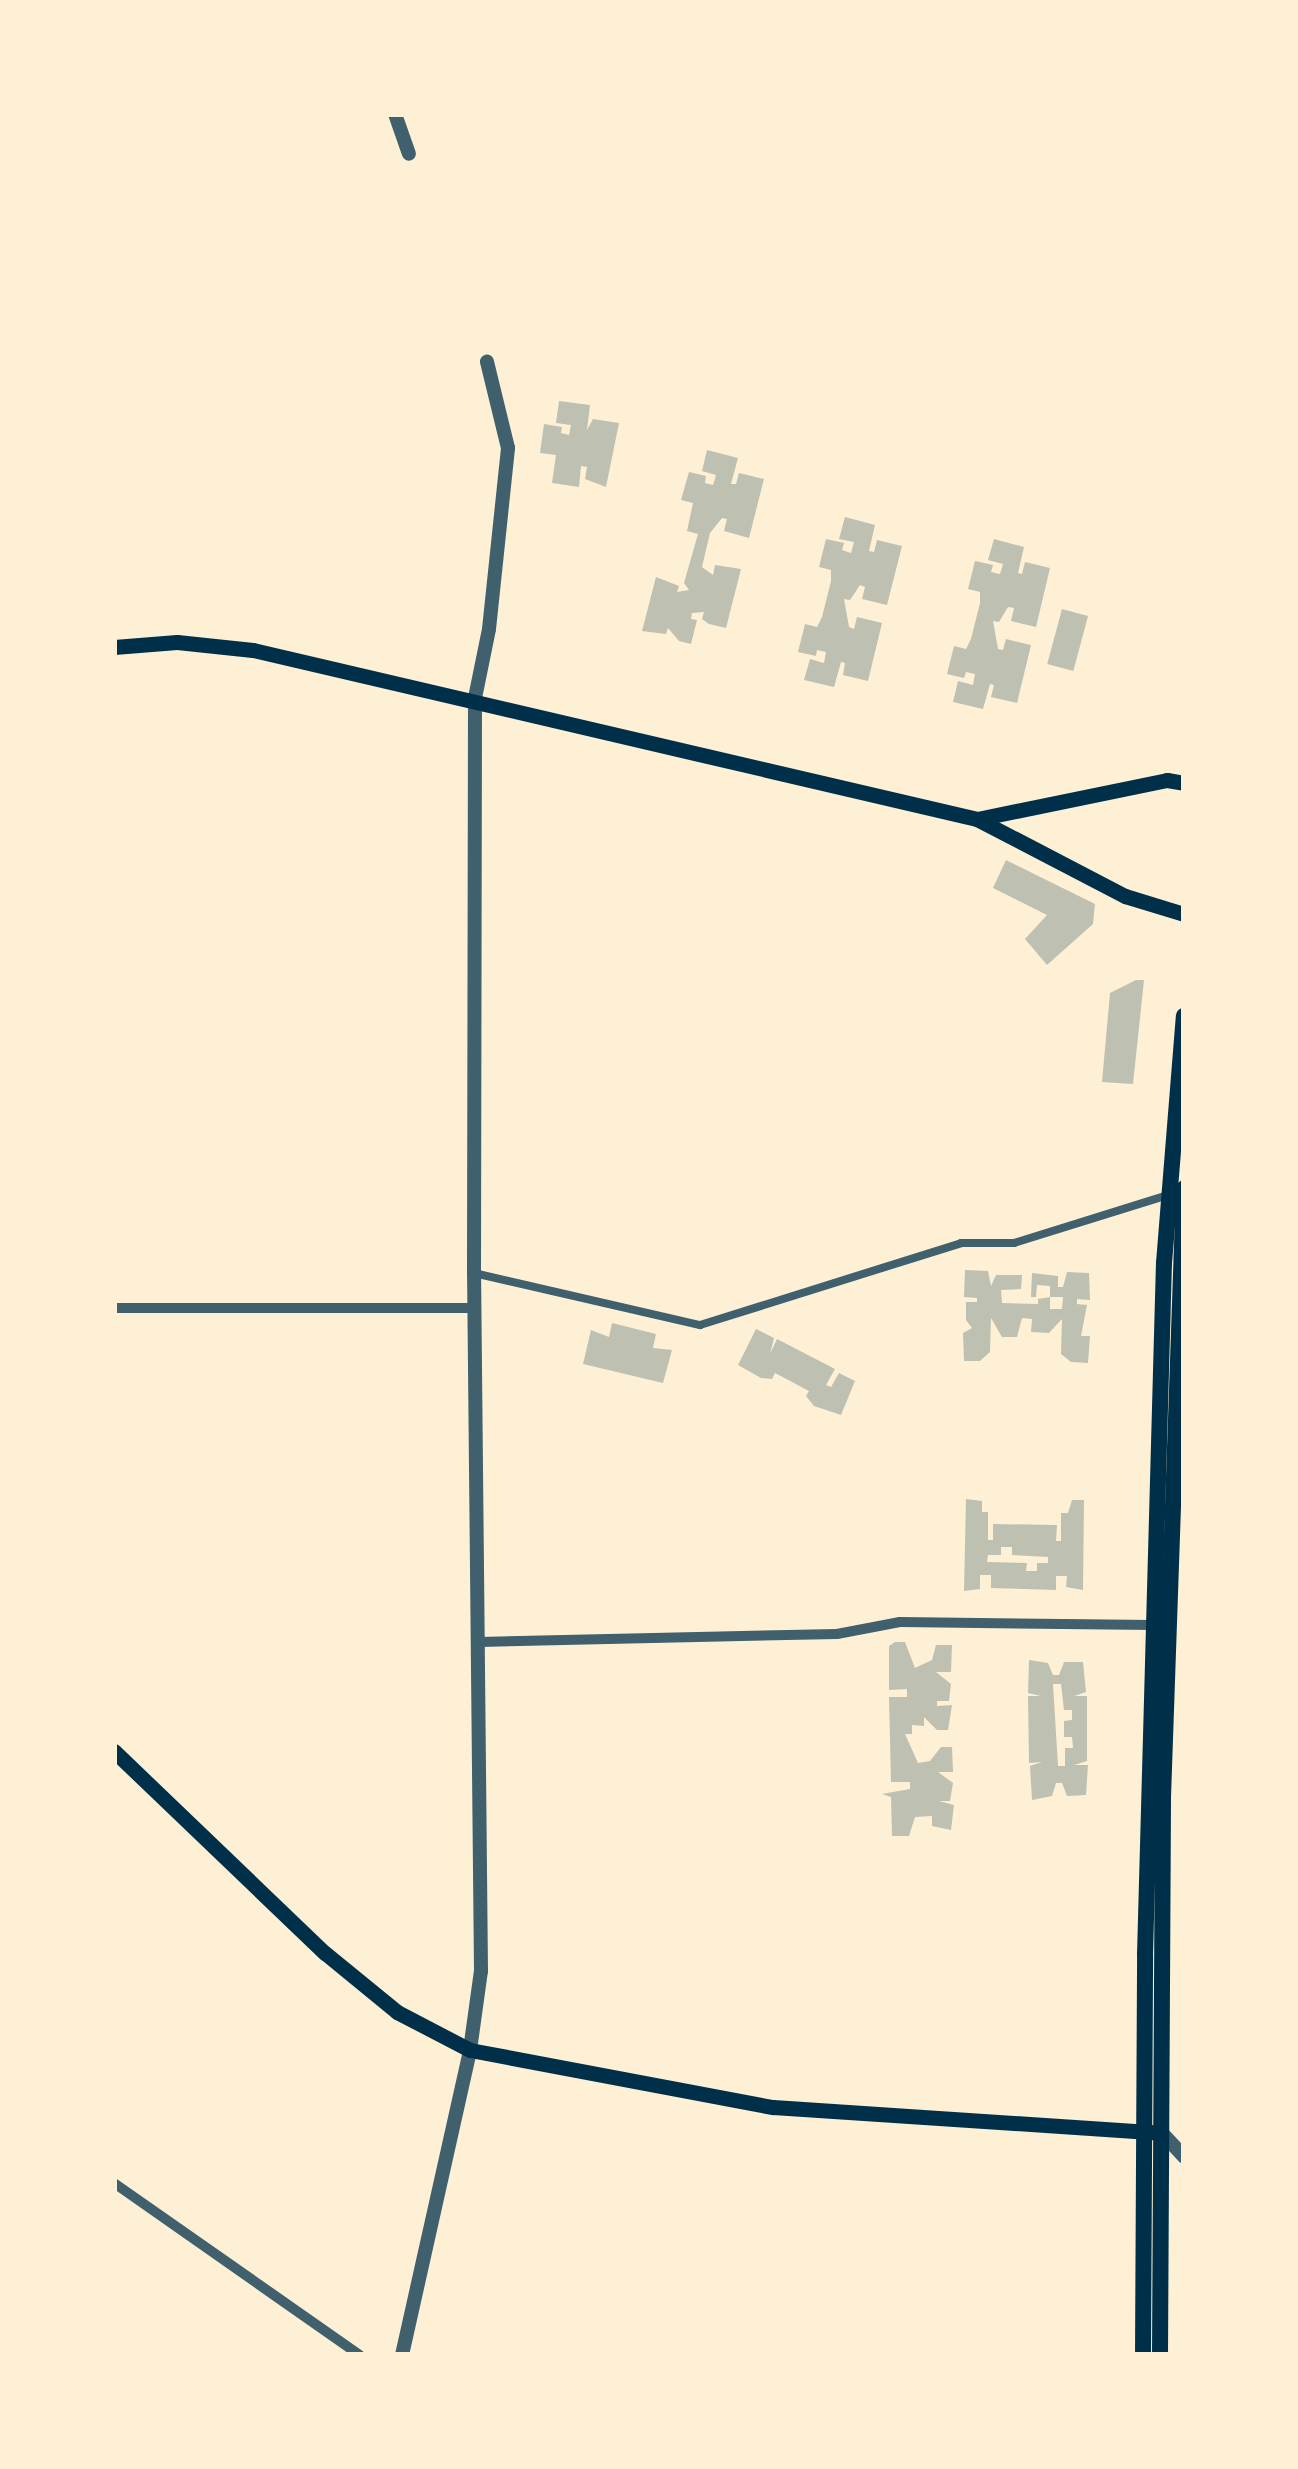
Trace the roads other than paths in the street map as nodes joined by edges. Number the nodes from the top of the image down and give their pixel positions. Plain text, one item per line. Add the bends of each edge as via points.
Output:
1 (394, 114) edge
2 (409, 154) dead end
3 (487, 362) dead end
4 (114, 647) edge
5 (475, 698) junction
6 (1184, 783) edge
7 (977, 819) junction
8 (1184, 914) edge
9 (1184, 1016) edge
10 (1181, 1093) edge
11 (1177, 1191) edge
12 (473, 1273) junction
13 (114, 1308) edge
14 (474, 1308) junction
15 (1154, 1625) junction
16 (479, 1642) junction
17 (114, 1751) edge
18 (470, 2050) junction
19 (1152, 2132) junction
20 (1184, 2157) edge
21 (114, 2183) edge
22 (360, 2355) edge
23 (403, 2355) edge
24 (1143, 2355) edge
25 (1160, 2355) edge

1 - 2 street
3 - 5 street via 508,448 508,488
4 - 5 main road via 177,642 253,650
5 - 7 main road
5 - 12 street
6 - 7 main road
7 - 8 main road via 1125,896
9 - 10 main road
10 - 11 main road
11 - 12 street via 1014,1243 961,1243 700,1325
11 - 15 main road
11 - 19 main road
12 - 14 street
13 - 14 street
14 - 16 street
15 - 16 street via 900,1622 838,1634
15 - 19 main road
16 - 18 street via 481,1971
17 - 18 main road via 325,1953 397,2012
18 - 19 main road via 773,2107
18 - 23 street
19 - 20 street
19 - 24 main road
19 - 25 main road
21 - 22 street

